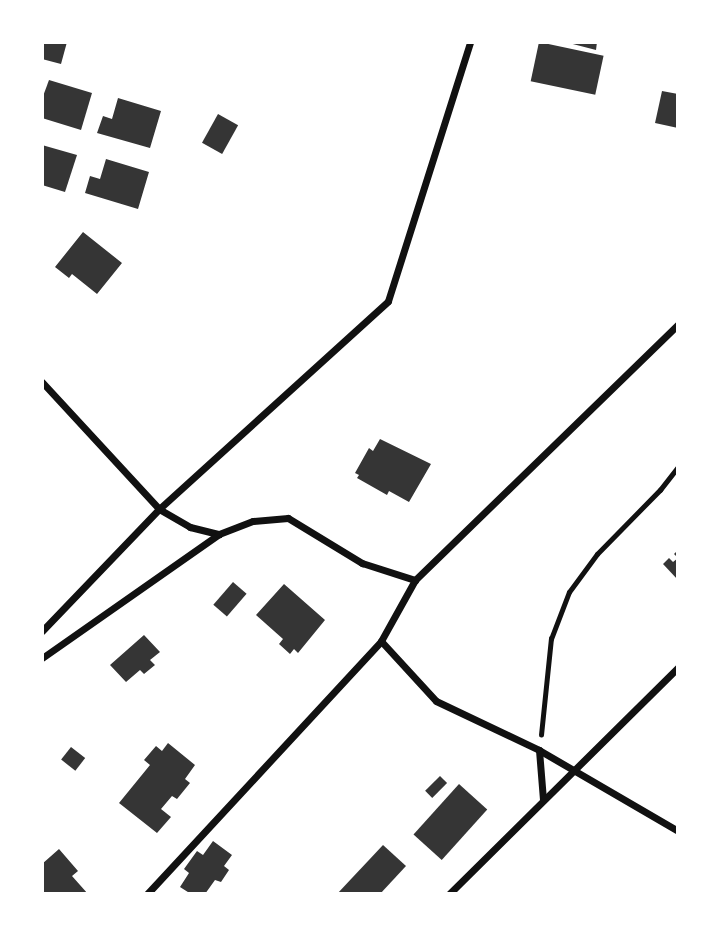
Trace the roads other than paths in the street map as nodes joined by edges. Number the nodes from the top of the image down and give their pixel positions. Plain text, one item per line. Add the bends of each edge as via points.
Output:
1 (470, 42) edge
2 (678, 324) edge
3 (42, 382) edge
4 (159, 509) junction
5 (219, 534) junction
6 (415, 580) junction
7 (42, 631) edge
8 (381, 641) junction
9 (42, 658) edge
10 (678, 667) edge
11 (539, 750) junction
12 (574, 769) junction
13 (543, 800) junction
14 (678, 831) edge
15 (147, 894) edge
16 (449, 894) edge

1 - 4 street via 388,301
2 - 6 street
3 - 4 street
4 - 5 street via 190,527
4 - 7 street
5 - 6 street via 253,521 288,518 362,563
5 - 9 street
6 - 8 street
8 - 11 street via 436,701
8 - 15 street
10 - 12 street
11 - 12 street
11 - 13 street
12 - 13 street
12 - 14 street
13 - 16 street

